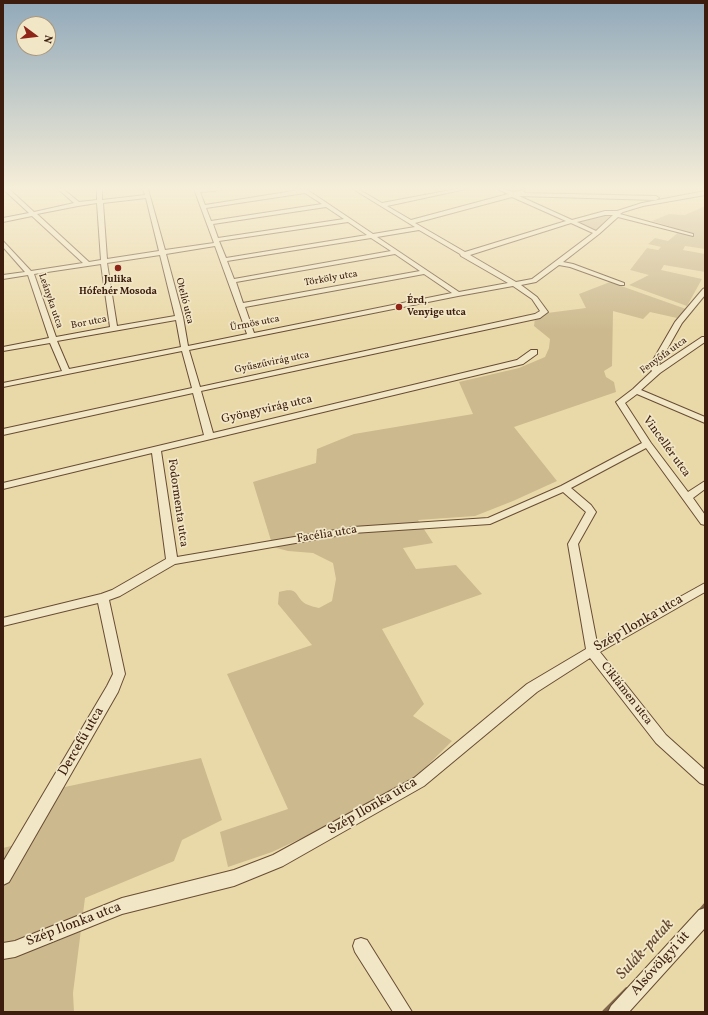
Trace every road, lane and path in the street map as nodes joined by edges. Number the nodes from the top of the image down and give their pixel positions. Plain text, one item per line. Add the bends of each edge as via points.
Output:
1 (58, 236) edge
2 (103, 236) edge
3 (157, 236) edge
4 (215, 236) edge
5 (251, 236) edge
6 (364, 236) edge
7 (374, 236) edge
8 (433, 236) edge
9 (524, 236) edge
10 (593, 236) edge
11 (217, 242) junction
12 (3, 243) edge
13 (161, 252) junction
14 (396, 252) junction
15 (464, 255) junction
16 (223, 260) junction
17 (104, 261) junction
18 (559, 263) junction
19 (88, 264) junction
20 (425, 272) junction
21 (30, 273) junction
22 (3, 277) edge
23 (232, 281) junction
24 (511, 284) junction
25 (622, 284) dead end
26 (705, 290) edge
27 (458, 294) junction
28 (240, 306) junction
29 (179, 318) junction
30 (114, 329) junction
31 (251, 335) junction
32 (53, 340) junction
33 (703, 342) edge
34 (184, 348) junction
35 (3, 349) edge
36 (534, 352) dead end
37 (66, 372) junction
38 (657, 372) junction
39 (3, 385) edge
40 (197, 390) junction
41 (636, 391) junction
42 (620, 406) joint
43 (705, 420) edge
44 (3, 432) edge
45 (209, 436) junction
46 (647, 444) junction
47 (156, 449) junction
48 (705, 484) edge
49 (3, 486) edge
50 (564, 488) junction
51 (687, 498) junction
52 (705, 522) edge
53 (172, 561) junction
54 (705, 587) edge
55 (102, 598) junction
56 (3, 622) edge
57 (592, 651) junction
58 (705, 779) edge
59 (3, 877) edge
60 (705, 916) edge
61 (361, 946) dead end
62 (3, 951) edge
63 (403, 1012) edge
64 (617, 1012) edge

1 - 19 street
2 - 17 street
3 - 13 street, Otelló utca
4 - 11 street
5 - 11 street
6 - 16 street
7 - 14 street
8 - 15 street
9 - 15 street
10 - 18 street, Ürmös utca
11 - 13 street
11 - 16 street
12 - 21 street, Leányka utca
13 - 17 street
13 - 29 street, Otelló utca
14 - 20 street
14 - 23 street
15 - 24 street
16 - 23 street
17 - 19 street
17 - 30 street
18 - 24 street, Ürmös utca via 534,281
18 - 25 street
19 - 21 street
20 - 27 street
20 - 28 street, Törköly utca
21 - 22 street
21 - 32 street, Leányka utca
23 - 28 street
24 - 27 street, Ürmös utca
24 - 40 street, Gyűszűvirág utca via 534,298 544,312 537,316
26 - 38 street via 668,338 653,367
27 - 31 street, Ürmös utca
28 - 31 street
29 - 30 street, Bor utca
29 - 34 street, Otelló utca
30 - 32 street, Bor utca
31 - 34 street, Ürmös utca
32 - 35 street, Bor utca
32 - 37 street, Leányka utca
33 - 38 street, Fenyőfa utca
34 - 37 street, Ürmös utca
34 - 40 street, Otelló utca
36 - 45 street, Gyöngyvirág utca via 520,362
37 - 39 street, Ürmös utca
38 - 41 street, Fenyőfa utca
40 - 44 street, Gyűszűvirág utca
40 - 45 street, Otelló utca
41 - 42 street, Fenyőfa utca via 620,402
41 - 43 street
42 - 46 street, Vincellér utca
45 - 47 street, Gyöngyvirág utca
46 - 50 street, Facélia utca
46 - 51 street, Vincellér utca
47 - 49 street, Gyöngyvirág utca
47 - 53 street, Fodormenta utca
48 - 51 street
50 - 53 street, Facélia utca via 490,521 352,530
50 - 57 street, Ciklámen utca via 591,512 572,544
51 - 52 street, Vincellér utca
53 - 55 street, Facélia utca via 116,593
54 - 57 street, Szép Ilonka utca
55 - 56 street, Facélia utca
55 - 59 street, Dercefű utca via 119,674
57 - 58 street, Ciklámen utca via 661,739
57 - 62 street, Szép Ilonka utca via 532,688 419,782 278,861 234,878 122,906 15,949
60 - 64 street, Alsóvölgyi út
61 - 63 street

